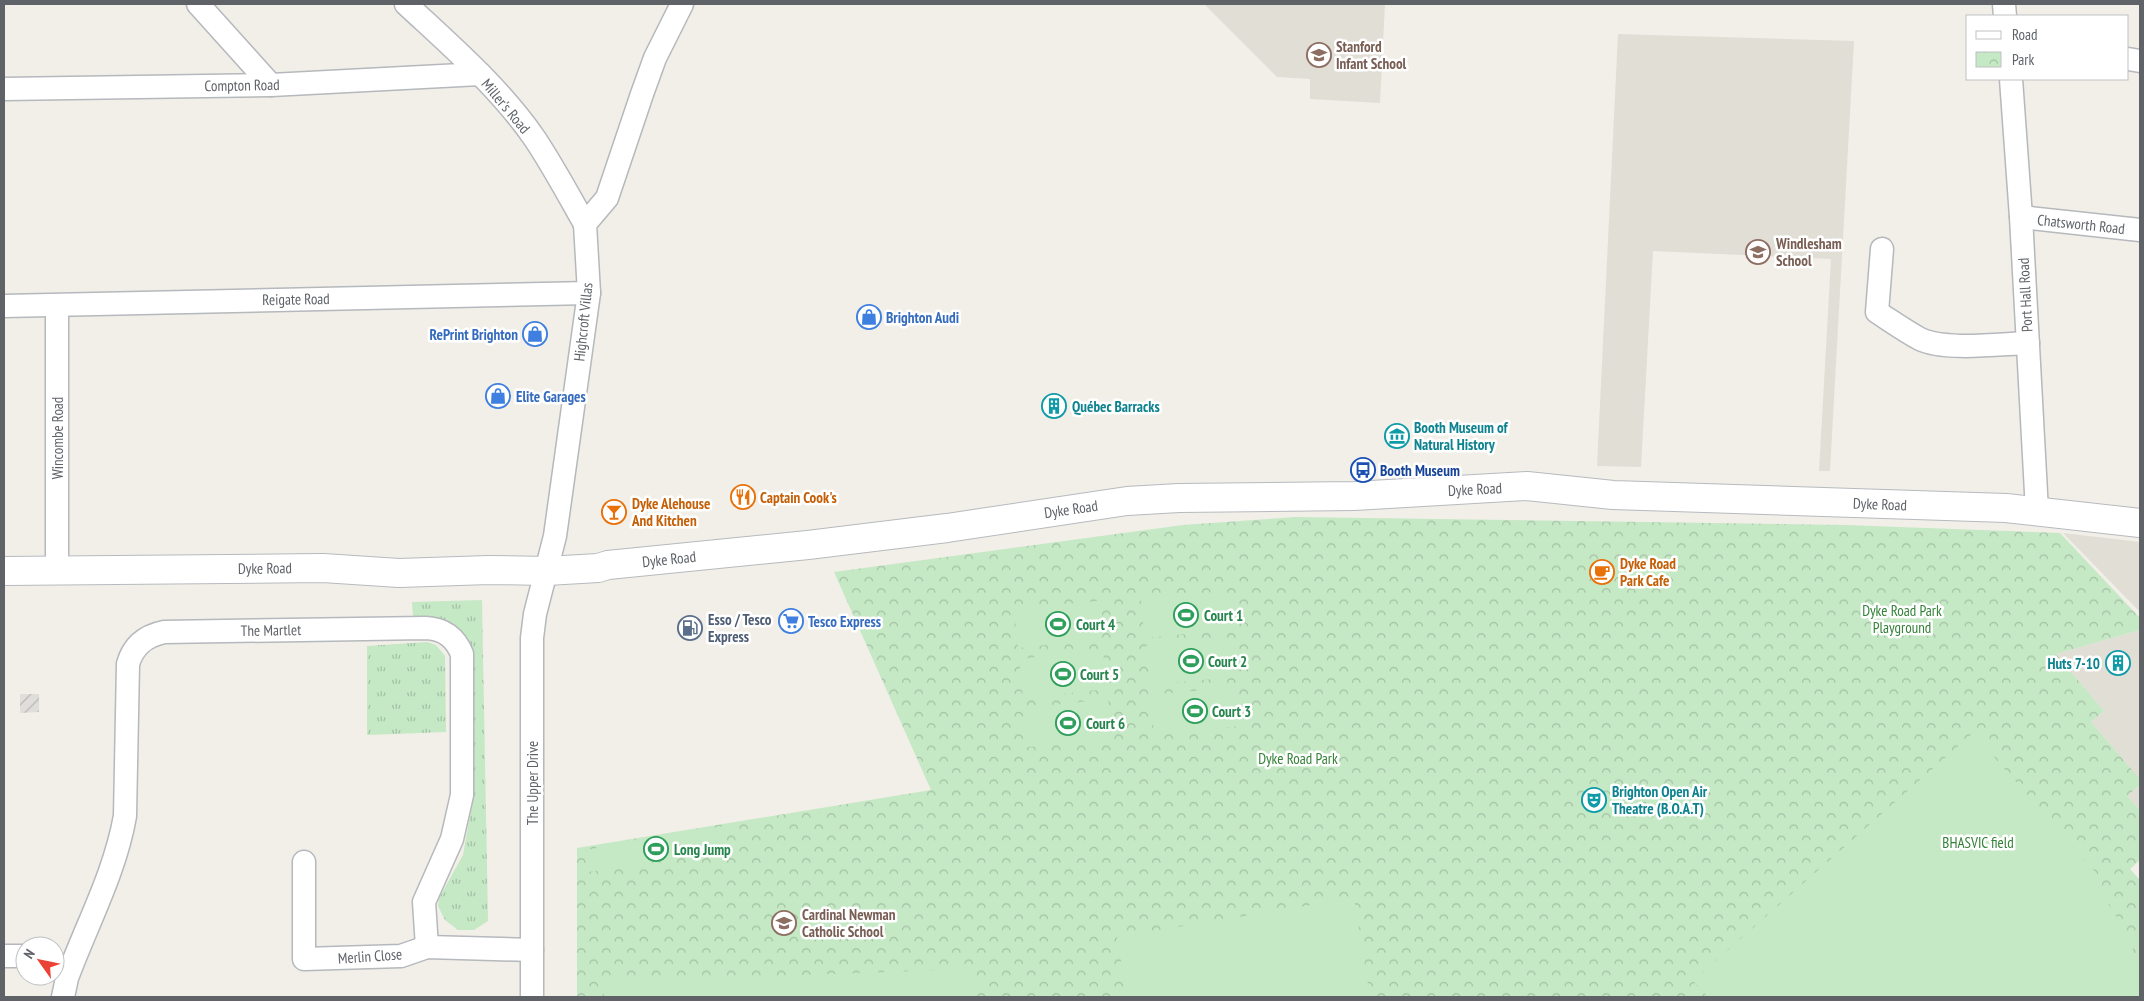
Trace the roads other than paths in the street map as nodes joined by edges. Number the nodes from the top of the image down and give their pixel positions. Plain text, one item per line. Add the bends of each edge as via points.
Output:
1 (198, 4) edge
2 (406, 4) edge
3 (682, 4) edge
4 (480, 74) junction
5 (2011, 80) edge
6 (271, 84) junction
7 (4, 89) edge
8 (2021, 217) junction
9 (585, 224) junction
10 (2140, 230) edge
11 (1882, 249) dead end
12 (589, 292) junction
13 (4, 306) edge
14 (57, 306) junction
15 (2028, 343) junction
16 (2037, 511) junction
17 (2140, 523) edge
18 (57, 570) junction
19 (4, 571) edge
20 (547, 571) junction
21 (304, 862) dead end
22 (427, 947) junction
23 (532, 950) junction
24 (65, 956) edge
25 (63, 997) edge
26 (532, 997) edge

1 - 6 street
2 - 4 street, Miller's Road
3 - 9 street via 655,58 607,198
4 - 6 street, Compton Road
4 - 9 street, Miller's Road via 534,139
5 - 8 street, Port Hall Road
6 - 7 street, Compton Road
8 - 10 street, Chatsworth Road
8 - 15 street, Port Hall Road
9 - 12 street, Highcroft Villas
11 - 15 street via 1877,312 1933,343 1948,346
12 - 14 street, Reigate Road
12 - 20 street, Highcroft Villas via 555,536
13 - 14 street, Reigate Road
14 - 18 street, Wincombe Road
15 - 16 street, Port Hall Road
16 - 17 street, Dyke Road
16 - 20 street, Dyke Road via 1613,495 1527,486 1354,496 1179,498 1127,501 946,528 808,544
18 - 19 street, Dyke Road
18 - 20 street, Dyke Road via 323,568 399,572
20 - 23 street, The Upper Drive via 532,638
21 - 22 street, Merlin Close via 304,959 401,956
22 - 23 street, Merlin Close
22 - 24 street, The Martlet via 424,902 452,839 462,795 462,654 456,642 442,631 426,628 164,632 150,636 137,646 128,664 125,816 121,840 114,864
23 - 26 street, The Upper Drive
24 - 25 street, The Martlet via 67,978

